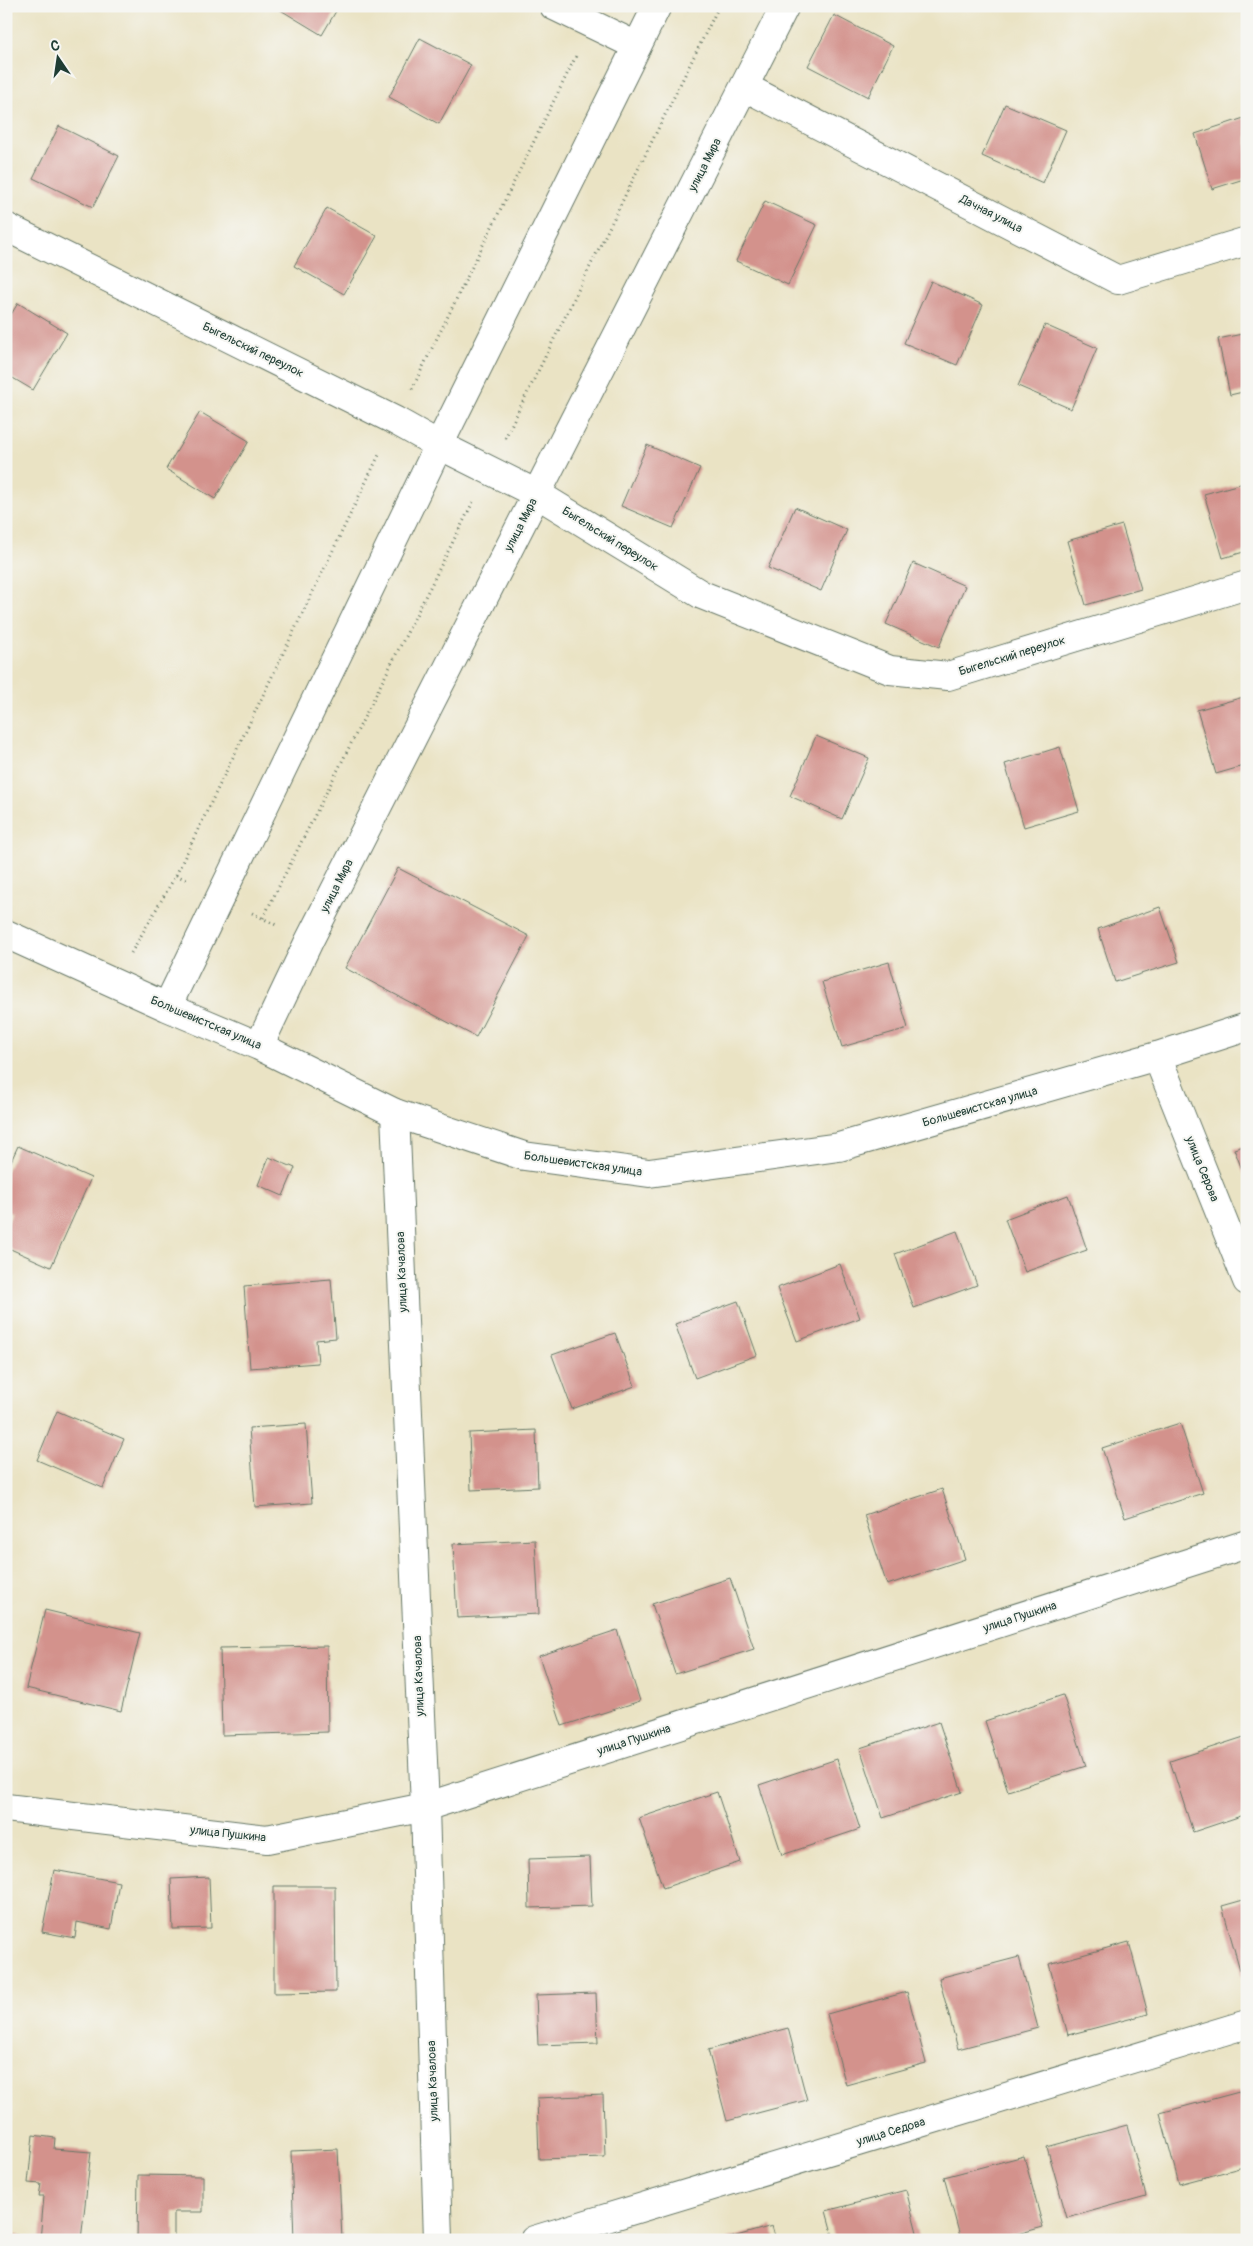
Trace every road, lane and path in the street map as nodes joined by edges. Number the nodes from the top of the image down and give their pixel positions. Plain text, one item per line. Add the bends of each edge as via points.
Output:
1 (554, 6) edge
2 (657, 6) edge
3 (785, 6) edge
4 (591, 25) junction
5 (637, 46) junction
6 (746, 86) junction
7 (6, 227) edge
8 (1247, 241) edge
9 (396, 421) junction
10 (439, 445) junction
11 (537, 494) junction
12 (1247, 585) edge
13 (221, 897) junction
14 (6, 934) edge
15 (309, 941) junction
16 (114, 983) junction
17 (166, 1007) junction
18 (1247, 1027) edge
19 (259, 1046) junction
20 (1157, 1056) junction
21 (395, 1113) junction
22 (1247, 1281) edge
23 (1247, 1544) edge
24 (425, 1806) junction
25 (6, 1808) edge
26 (1247, 2024) edge
27 (438, 2240) edge
28 (534, 2240) edge

1 - 4 street
2 - 5 street
3 - 6 street, улица Мира
4 - 5 street
4 - 9 path
5 - 10 street
6 - 8 street, Дачная улица via 1118,280
6 - 11 street, улица Мира
7 - 9 street, Быгельский переулок
9 - 10 street, Быгельский переулок
9 - 16 path via 176,874
10 - 11 street, Быгельский переулок
10 - 13 street
11 - 12 street, Быгельский переулок via 702,595 890,670 948,676
11 - 15 street, улица Мира
13 - 15 path
13 - 17 street
14 - 16 street, Большевистская улица
15 - 19 street, улица Мира
16 - 17 street, Большевистская улица
17 - 19 street, Большевистская улица
18 - 20 street, Большевистская улица
19 - 21 street, Большевистская улица
20 - 21 street, Большевистская улица via 839,1147 649,1173 524,1156
20 - 22 street, улица Серова
21 - 24 street, улица Качалова
23 - 24 street, улица Пушкина
24 - 25 street, улица Пушкина via 267,1839
24 - 27 street, улица Качалова
26 - 28 street, улица Седова

